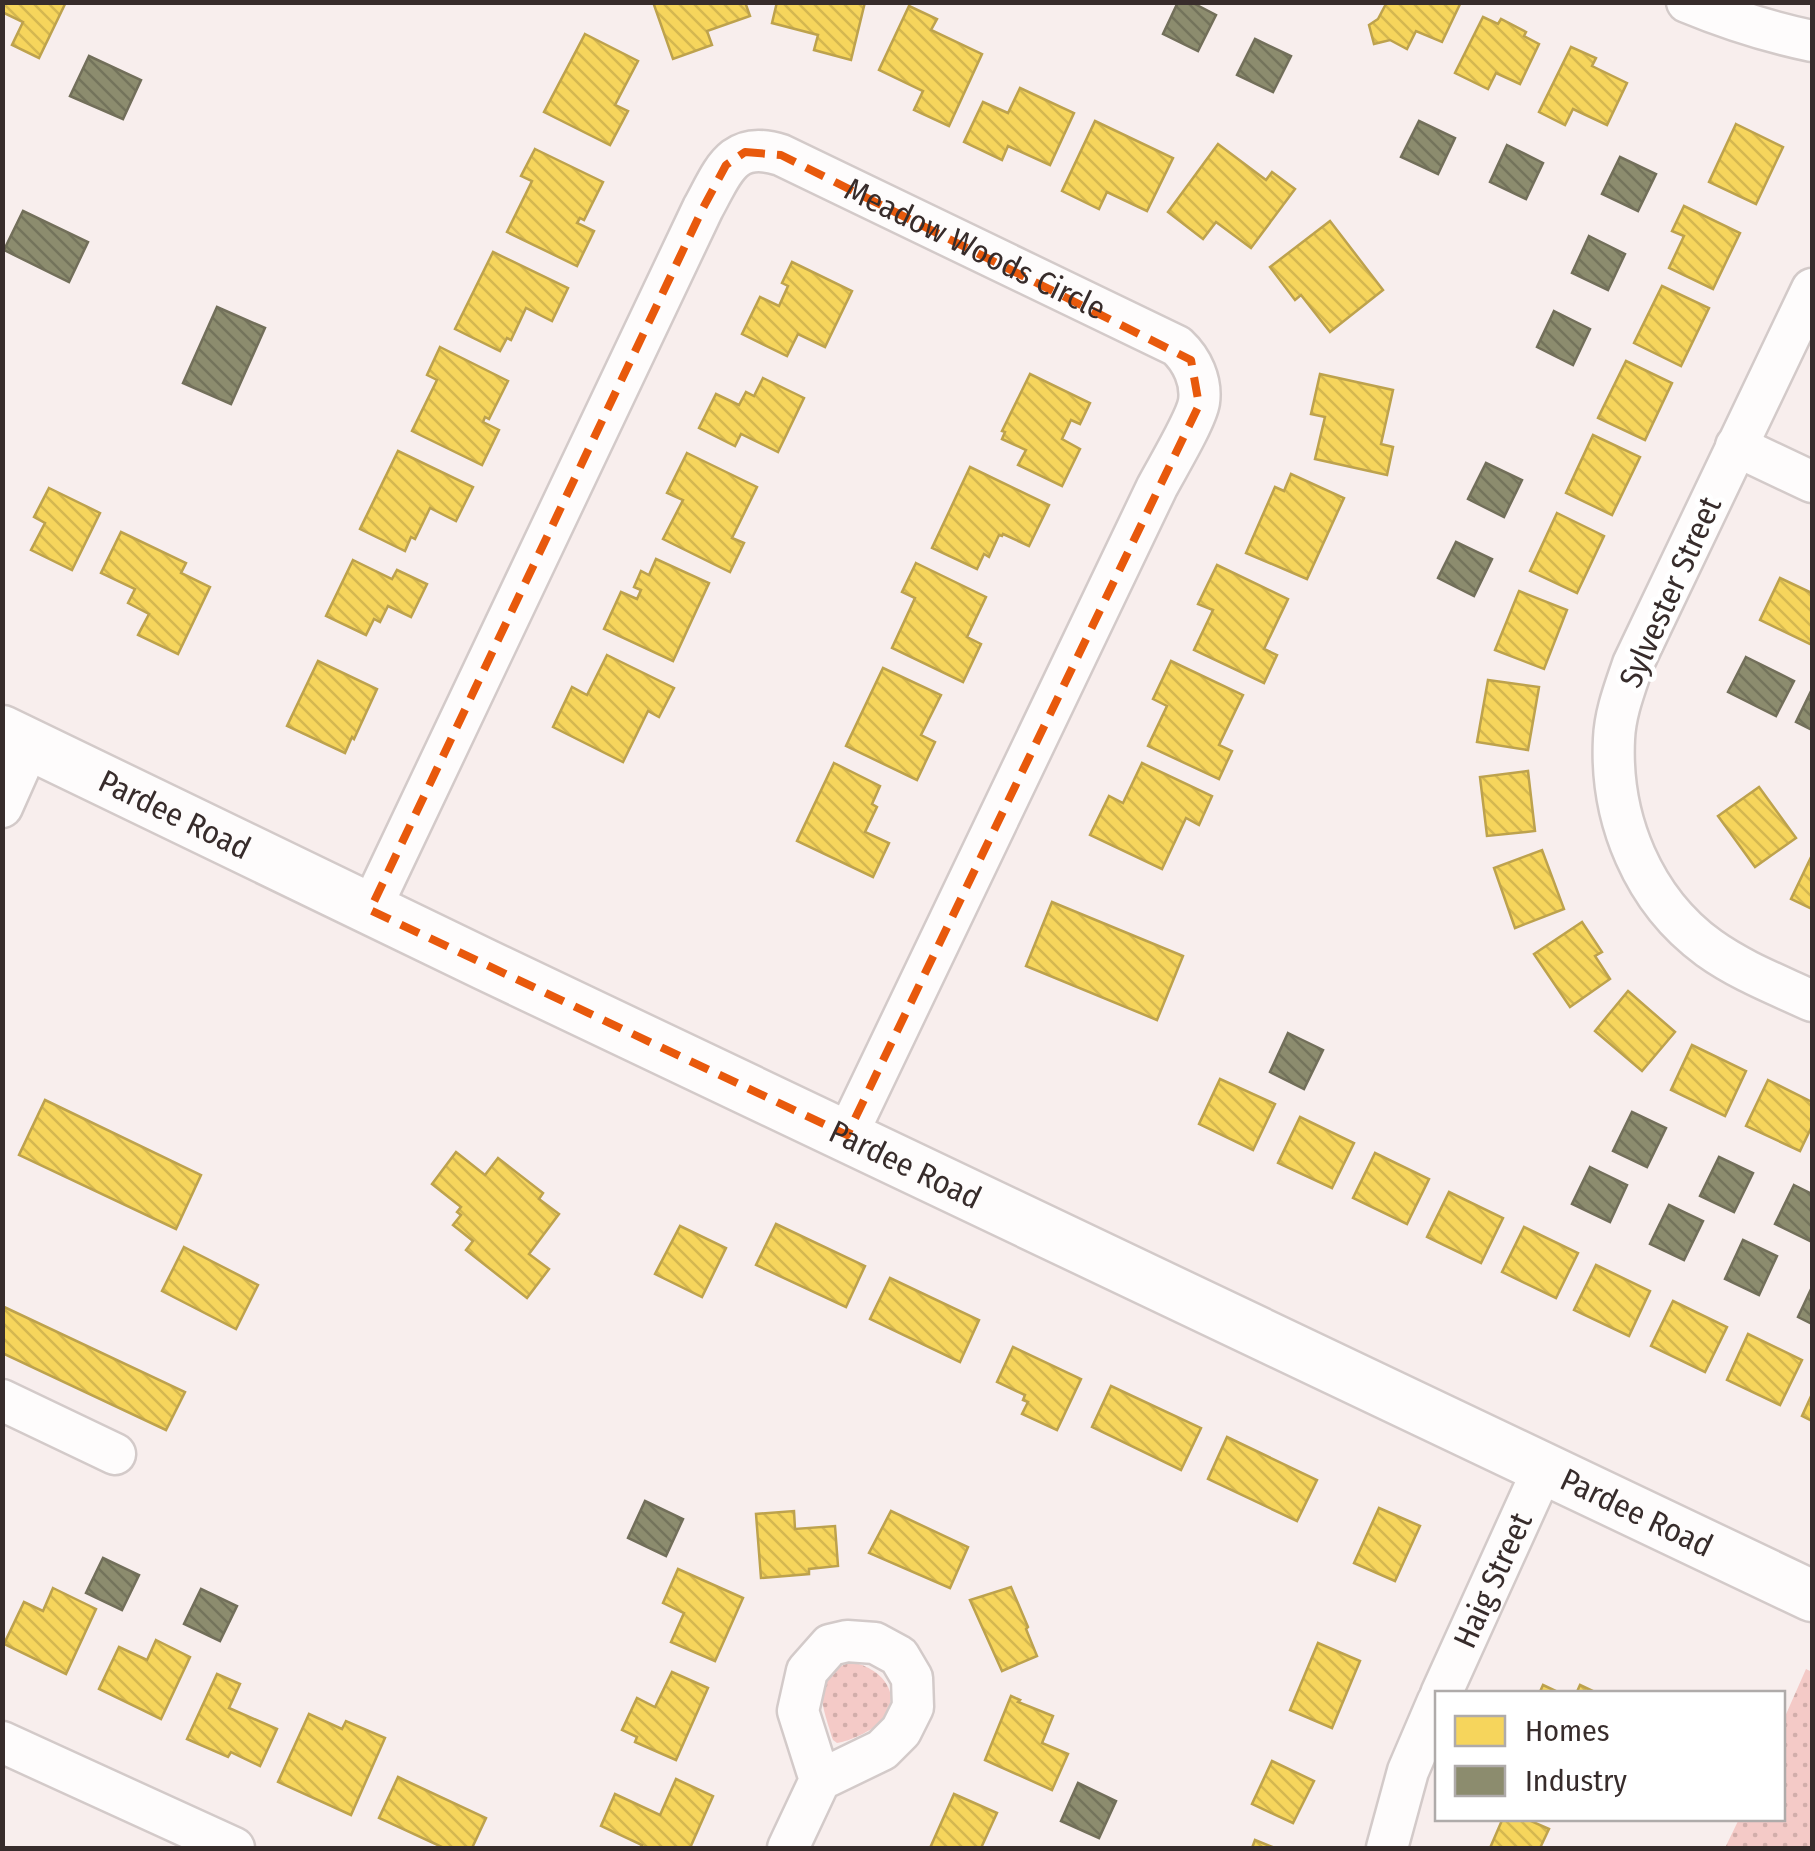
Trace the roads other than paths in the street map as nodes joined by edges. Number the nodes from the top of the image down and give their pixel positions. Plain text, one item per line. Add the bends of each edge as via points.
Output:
1 (1687, 2) edge
2 (1812, 41) edge
3 (1812, 289) edge
4 (1736, 446) junction
5 (1812, 482) edge
6 (16, 737) edge
7 (2, 806) edge
8 (370, 910) junction
9 (1812, 1002) edge
10 (847, 1135) junction
11 (2, 1400) edge
12 (115, 1454) dead end
13 (1544, 1467) junction
14 (1812, 1596) edge
15 (1442, 1691) edge
16 (1435, 1708) edge
17 (2, 1742) edge
18 (820, 1780) dead end
19 (234, 1848) edge
20 (788, 1848) edge
21 (1388, 1848) edge

1 - 2 street
3 - 4 street, Sylvester Street
4 - 5 street
4 - 9 street, Sylvester Street via 1622,694 1615,788 1628,840 1652,887 1686,928 1710,949
6 - 7 street
6 - 8 main road, Pardee Road
8 - 10 main road, Pardee Road
8 - 10 street, Meadow Woods Circle via 726,165 745,152 781,155 1177,346 1191,360 1199,389 1199,405
10 - 13 main road, Pardee Road
11 - 12 street
13 - 14 main road, Pardee Road
13 - 15 street, Haig Street
16 - 21 street via 1408,1771
17 - 19 street
18 - 20 street

